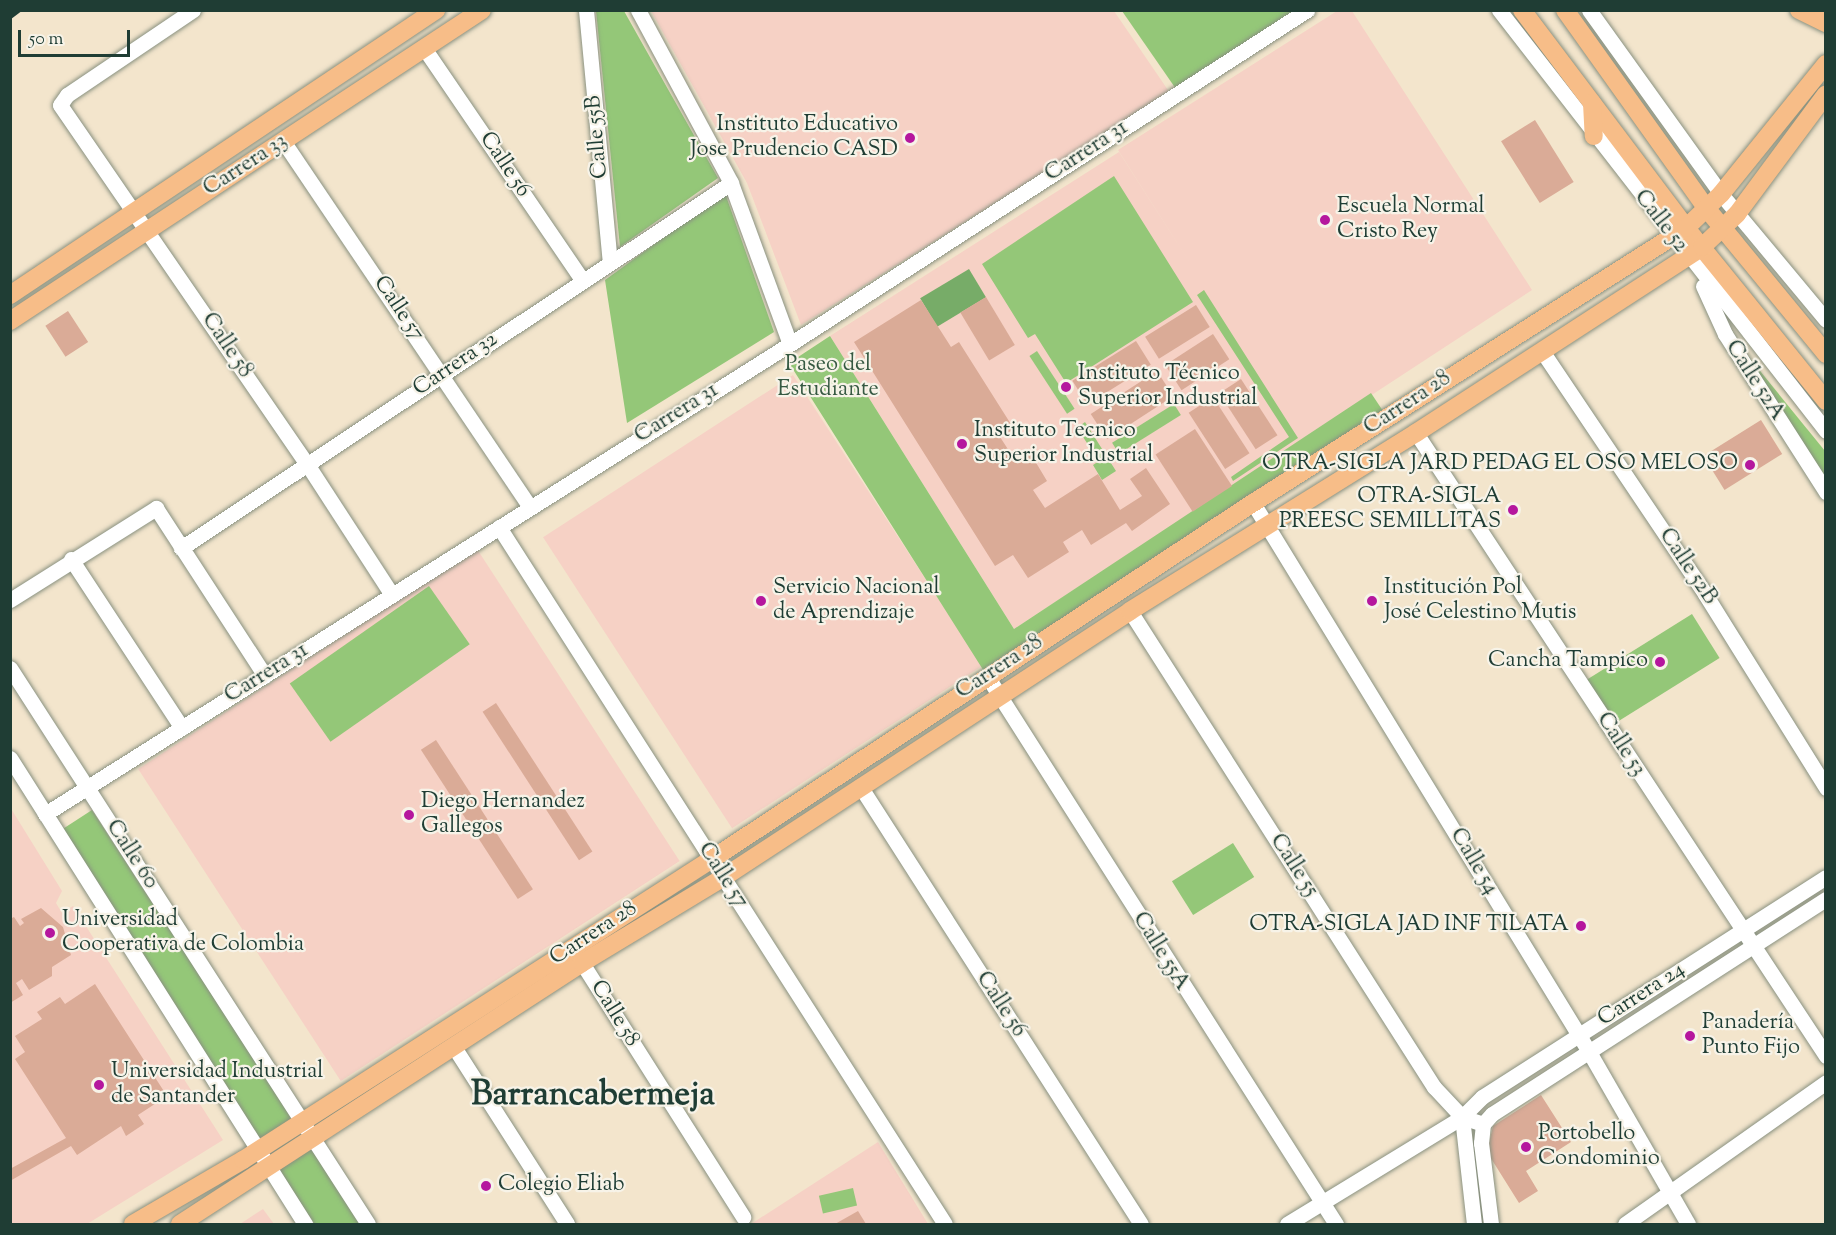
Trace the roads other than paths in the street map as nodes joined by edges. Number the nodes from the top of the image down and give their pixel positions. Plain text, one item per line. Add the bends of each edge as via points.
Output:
1 (193, 10) edge
2 (436, 10) edge
3 (482, 10) edge
4 (586, 10) edge
5 (638, 10) edge
6 (1307, 10) edge
7 (1499, 10) edge
8 (1522, 10) edge
9 (1565, 10) edge
10 (1589, 10) edge
11 (1799, 10) edge
12 (1826, 23) edge
13 (424, 48) junction
14 (1826, 64) edge
15 (1826, 94) edge
16 (1592, 103) junction
17 (1594, 136) junction
18 (284, 141) junction
19 (731, 183) junction
20 (1721, 194) junction
21 (1707, 209) junction
22 (135, 213) junction
23 (1737, 214) junction
24 (1723, 229) junction
25 (148, 231) junction
26 (1679, 233) junction
27 (1694, 256) junction
28 (610, 263) junction
29 (583, 281) junction
30 (10, 295) edge
31 (10, 321) edge
32 (1826, 321) edge
33 (790, 344) junction
34 (1542, 351) junction
35 (1826, 354) edge
36 (442, 374) junction
37 (1826, 400) edge
38 (1826, 431) edge
39 (1416, 433) junction
40 (307, 464) junction
41 (1826, 492) edge
42 (1253, 503) junction
43 (530, 507) junction
44 (499, 527) junction
45 (1268, 527) junction
46 (181, 548) junction
47 (71, 559) junction
48 (392, 595) junction
49 (10, 600) edge
50 (1130, 611) junction
51 (10, 668) edge
52 (264, 676) junction
53 (987, 676) junction
54 (1000, 697) junction
55 (182, 728) junction
56 (10, 758) edge
57 (860, 786) junction
58 (87, 788) junction
59 (1826, 788) edge
60 (45, 814) junction
61 (712, 859) junction
62 (724, 877) junction
63 (1826, 877) edge
64 (1826, 899) edge
65 (1741, 930) junction
66 (1750, 946) junction
67 (582, 963) junction
68 (1579, 1036) junction
69 (454, 1047) junction
70 (1588, 1050) junction
71 (1826, 1056) edge
72 (1826, 1082) edge
73 (1462, 1117) junction
74 (301, 1121) junction
75 (1483, 1124) junction
76 (314, 1140) junction
77 (257, 1151) junction
78 (268, 1169) junction
79 (1671, 1192) junction
80 (1322, 1203) junction
81 (743, 1218) dead end
82 (134, 1224) edge
83 (180, 1224) edge
84 (305, 1224) edge
85 (368, 1224) edge
86 (567, 1224) edge
87 (945, 1224) edge
88 (1141, 1224) edge
89 (1287, 1224) edge
90 (1336, 1224) edge
91 (1474, 1224) edge
92 (1491, 1224) edge
93 (1625, 1224) edge
94 (1688, 1224) edge

1 - 22 street, Calle 58 via 62,99 60,105
2 - 22 main road, Carrera 33
3 - 13 main road, Carrera 33
4 - 28 street, Calle 55B
5 - 19 street
6 - 33 street, Carrera 31
7 - 17 street, Calle 52
8 - 16 main road, Calle 52
9 - 21 main road, Calle 52
10 - 20 street
11 - 12 main road
13 - 18 main road, Carrera 33
13 - 29 street, Calle 56
14 - 20 main road, Carrera 28
15 - 23 main road, Carrera 28
16 - 17 main road
16 - 26 main road, Calle 52
17 - 26 street, Calle 52
18 - 25 main road, Carrera 33
18 - 36 street, Calle 57
19 - 28 street, Carrera 32
19 - 33 street
20 - 21 main road, Carrera 28
20 - 23 street
21 - 24 main road, Calle 52
21 - 26 main road, Carrera 28
22 - 25 street, Calle 58
22 - 30 main road, Carrera 33
23 - 24 main road, Carrera 28
23 - 32 street
24 - 27 main road, Carrera 28
24 - 35 main road, Calle 52
25 - 31 main road, Carrera 33
25 - 40 street, Calle 58
26 - 27 main road, Calle 52
26 - 42 main road, Carrera 28
27 - 34 main road, Carrera 28
27 - 37 main road, Calle 52
27 - 38 street, Calle 52
27 - 41 street, Calle 52A via 1725,334
28 - 29 street, Carrera 32
29 - 36 street, Carrera 32
33 - 43 street, Carrera 31
34 - 39 main road, Carrera 28
34 - 59 street, Calle 52B via 1705,594
36 - 40 street, Carrera 32
36 - 43 street, Calle 57
39 - 45 main road, Carrera 28
39 - 65 street, Calle 53
40 - 46 street, Carrera 32
40 - 48 street, Calle 58
42 - 45 street, Calle 54
42 - 53 main road, Carrera 28
43 - 44 street, Carrera 31
44 - 48 street, Carrera 31
44 - 61 street, Calle 57
45 - 50 main road, Carrera 28
45 - 68 street, Calle 54
46 - 47 street via 156,508
46 - 52 street
47 - 49 street
47 - 55 street
48 - 52 street, Carrera 31
50 - 54 main road, Carrera 28
50 - 73 street, Calle 55 via 1434,1087
51 - 58 street, Calle 60
52 - 55 street, Carrera 31
53 - 54 street, Calle 55A
53 - 61 main road, Carrera 28
54 - 57 main road, Carrera 28
54 - 80 street, Calle 55A
55 - 58 street, Carrera 31
56 - 60 street
57 - 62 main road, Carrera 28
57 - 88 street, Calle 56
58 - 60 street, Carrera 31
58 - 74 street, Calle 60
60 - 77 street
61 - 62 street, Calle 57
61 - 74 main road, Carrera 28
62 - 67 main road, Carrera 28
62 - 87 street, Calle 57
63 - 65 street, Carrera 24
64 - 66 street, Carrera 24
65 - 66 street, Calle 53
65 - 68 street, Carrera 24
66 - 70 street, Carrera 24
66 - 71 street, Calle 53
67 - 69 main road, Carrera 28
67 - 81 street, Calle 58
68 - 70 street, Calle 54
68 - 73 street, Carrera 24 via 1482,1097
69 - 76 main road, Carrera 28
69 - 86 street
70 - 75 street, Carrera 24 via 1503,1105
70 - 79 street, Calle 54
72 - 79 street
73 - 75 street
73 - 80 street, Carrera 24
73 - 91 street
74 - 76 street, Calle 60
74 - 77 main road, Carrera 28
75 - 92 street
76 - 78 main road, Carrera 28
76 - 85 street, Calle 60
77 - 78 street
77 - 82 main road, Carrera 28
78 - 83 main road, Carrera 28
78 - 84 street
79 - 93 street
79 - 94 street, Calle 54
80 - 89 street, Carrera 24
80 - 90 street, Calle 55A

